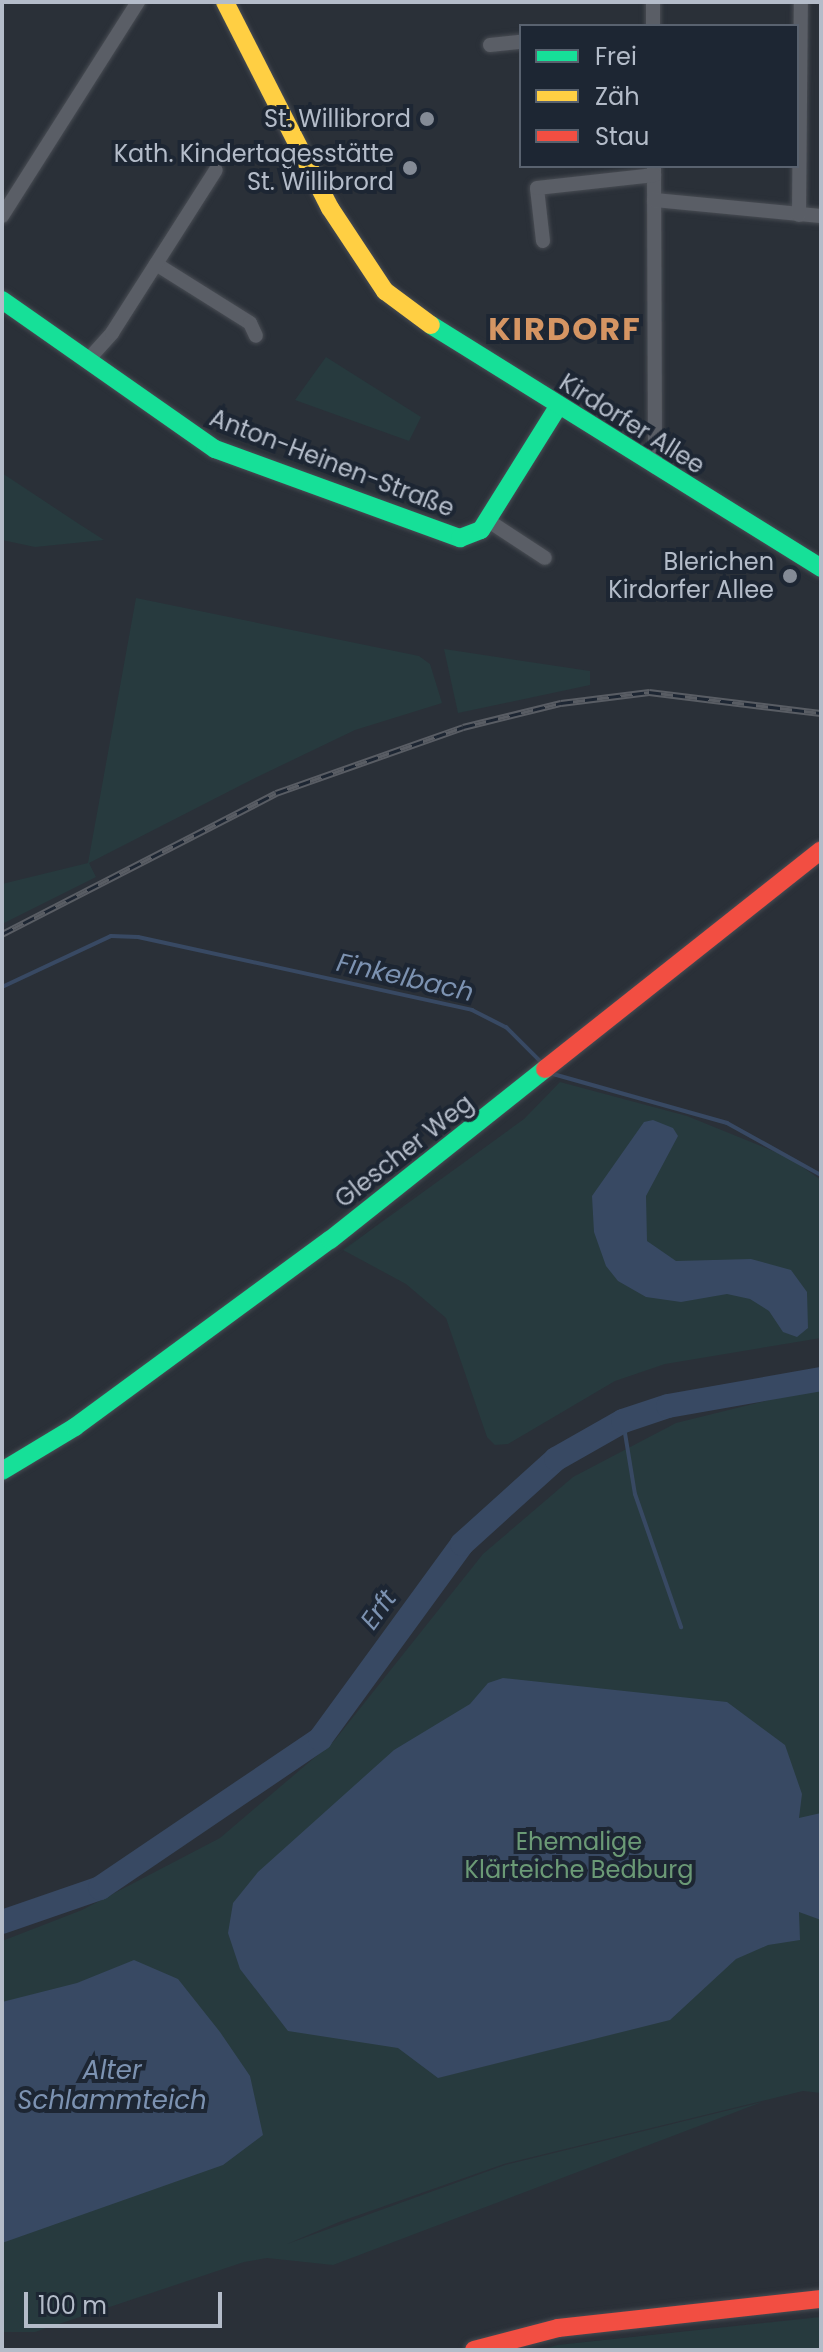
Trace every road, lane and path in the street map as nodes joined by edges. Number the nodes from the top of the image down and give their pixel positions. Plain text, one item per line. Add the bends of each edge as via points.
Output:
1 (138, 2) edge
2 (225, 2) edge
3 (653, 2) edge
4 (801, 2) edge
5 (653, 24) edge
6 (519, 42) edge
7 (490, 45) dead end
8 (216, 170) dead end
9 (654, 170) edge
10 (654, 200) junction
11 (799, 215) junction
12 (2, 216) edge
13 (821, 216) edge
14 (543, 241) dead end
15 (156, 264) junction
16 (2, 300) edge
17 (256, 336) dead end
18 (87, 361) junction
19 (558, 407) junction
20 (655, 467) junction
21 (487, 520) junction
22 (545, 558) dead end
23 (821, 568) edge
24 (821, 850) edge
25 (2, 1471) edge
26 (821, 2299) edge
27 (474, 2350) edge

1 - 12 street
2 - 19 street, Kirdorfer Allee via 330,208 369,271 403,308
3 - 5 street
4 - 11 street
6 - 7 street
8 - 15 street
9 - 10 street
9 - 14 street via 537,188
10 - 11 street
10 - 20 street
11 - 13 street
15 - 17 street via 250,323
15 - 18 street via 112,333
16 - 18 street, Anton-Heinen-Straße
18 - 21 street, Anton-Heinen-Straße via 215,449 460,538 469,539
19 - 20 street, Kirdorfer Allee
19 - 21 street, Anton-Heinen-Straße
20 - 23 street, Kirdorfer Allee
21 - 22 street, Anton-Heinen-Straße
24 - 25 street, Glescher Weg via 286,1273 75,1427
26 - 27 street via 558,2328

